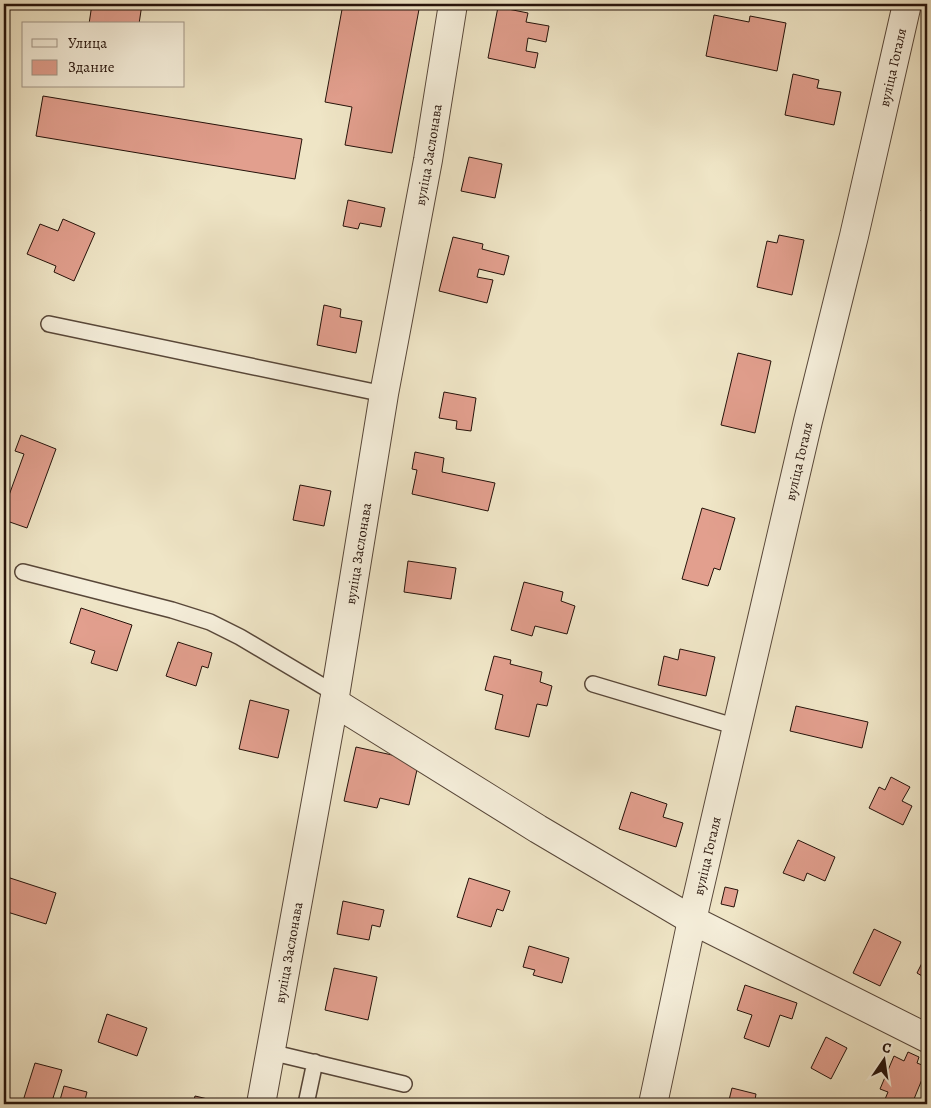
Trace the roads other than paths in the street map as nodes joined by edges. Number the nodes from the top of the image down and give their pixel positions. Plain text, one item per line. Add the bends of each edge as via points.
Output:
1 (453, 4) edge
2 (907, 4) edge
3 (49, 324) dead end
4 (384, 394) junction
5 (23, 572) dead end
6 (593, 684) dead end
7 (335, 698) junction
8 (736, 727) junction
9 (692, 920) junction
10 (927, 1038) edge
11 (270, 1052) junction
12 (315, 1062) junction
13 (404, 1084) dead end
14 (261, 1104) edge
15 (306, 1104) edge
16 (653, 1104) edge

1 - 4 street, вуліца Заслонава via 428,160
2 - 8 street, вуліца Гогаля
3 - 4 lane
4 - 7 street, вуліца Заслонава
5 - 7 lane via 210,622 240,637
6 - 8 lane
7 - 9 street via 538,829
7 - 11 street, вуліца Заслонава
8 - 9 street, вуліца Гогаля
9 - 10 street
9 - 16 street, вуліца Гогаля
11 - 12 lane
11 - 14 street, вуліца Заслонава
12 - 13 lane
12 - 15 lane

